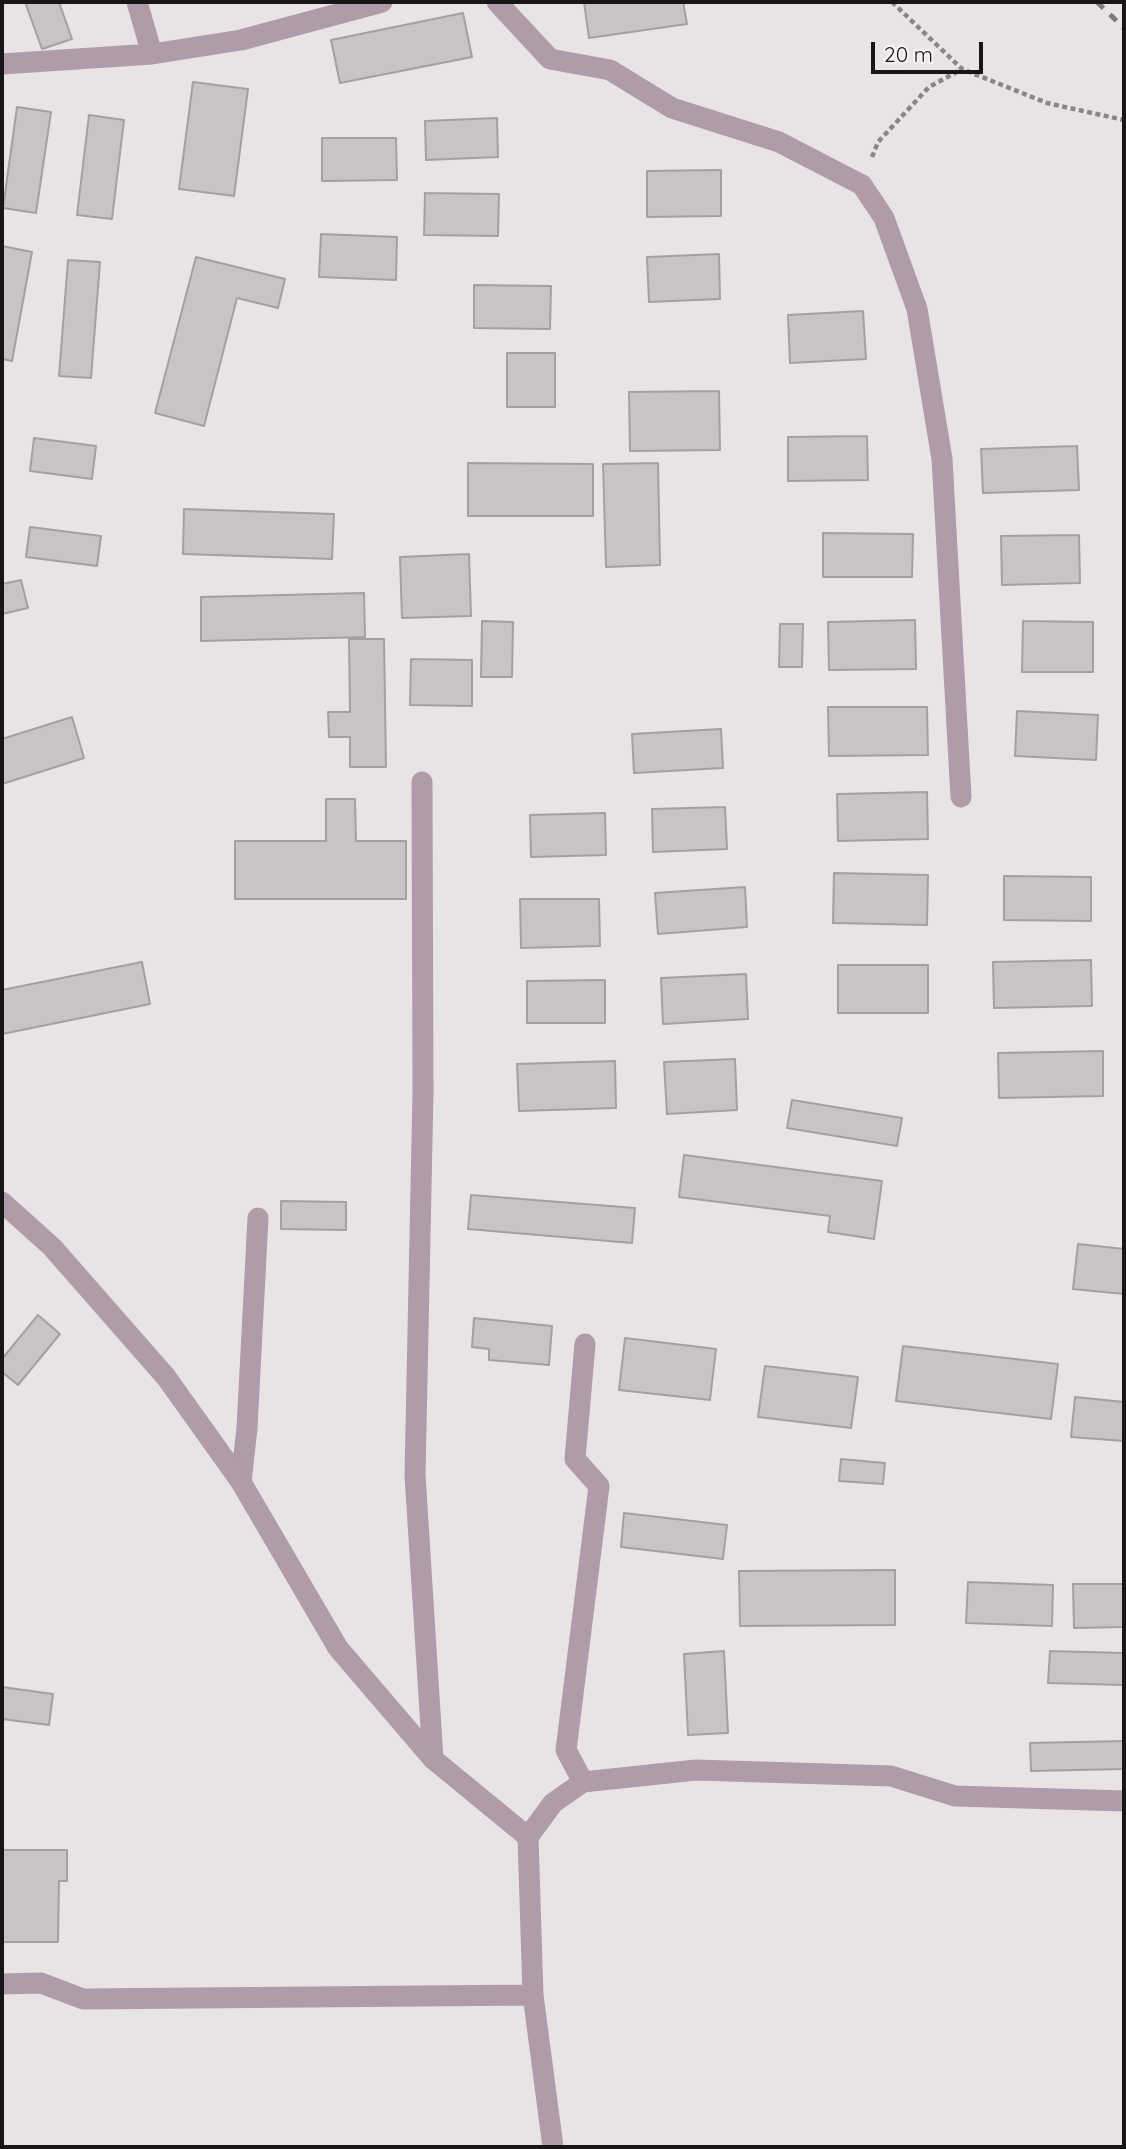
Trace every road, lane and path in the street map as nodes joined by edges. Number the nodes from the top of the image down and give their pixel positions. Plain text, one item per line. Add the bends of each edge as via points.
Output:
1 (137, 2) edge
2 (382, 2) edge
3 (498, 2) edge
4 (892, 2) edge
5 (152, 54) junction
6 (2, 64) edge
7 (962, 69) junction
8 (1124, 120) edge
9 (862, 184) junction
10 (422, 782) dead end
11 (961, 797) dead end
12 (2, 1202) edge
13 (258, 1218) dead end
14 (585, 1344) dead end
15 (241, 1482) junction
16 (433, 1759) junction
17 (583, 1782) junction
18 (1124, 1801) edge
19 (528, 1838) junction
20 (2, 1984) edge
21 (533, 1995) junction
22 (553, 2147) edge

1 - 5 street
2 - 5 street via 241,40
3 - 9 street via 550,60 610,70 672,108 779,142
4 - 7 path
5 - 6 street
7 - 8 path via 1047,103
7 - 9 path via 929,87 878,142
9 - 11 street via 884,218 917,309 942,459
10 - 16 street via 423,1092 415,1475
12 - 15 street via 52,1247 166,1377
13 - 15 street
14 - 17 street via 575,1459 599,1486 566,1750
15 - 16 street via 338,1648
16 - 19 street
17 - 18 street via 696,1770 891,1776 955,1796
17 - 19 street via 553,1803
19 - 21 street
20 - 21 street via 40,1983 82,1999
21 - 22 street

